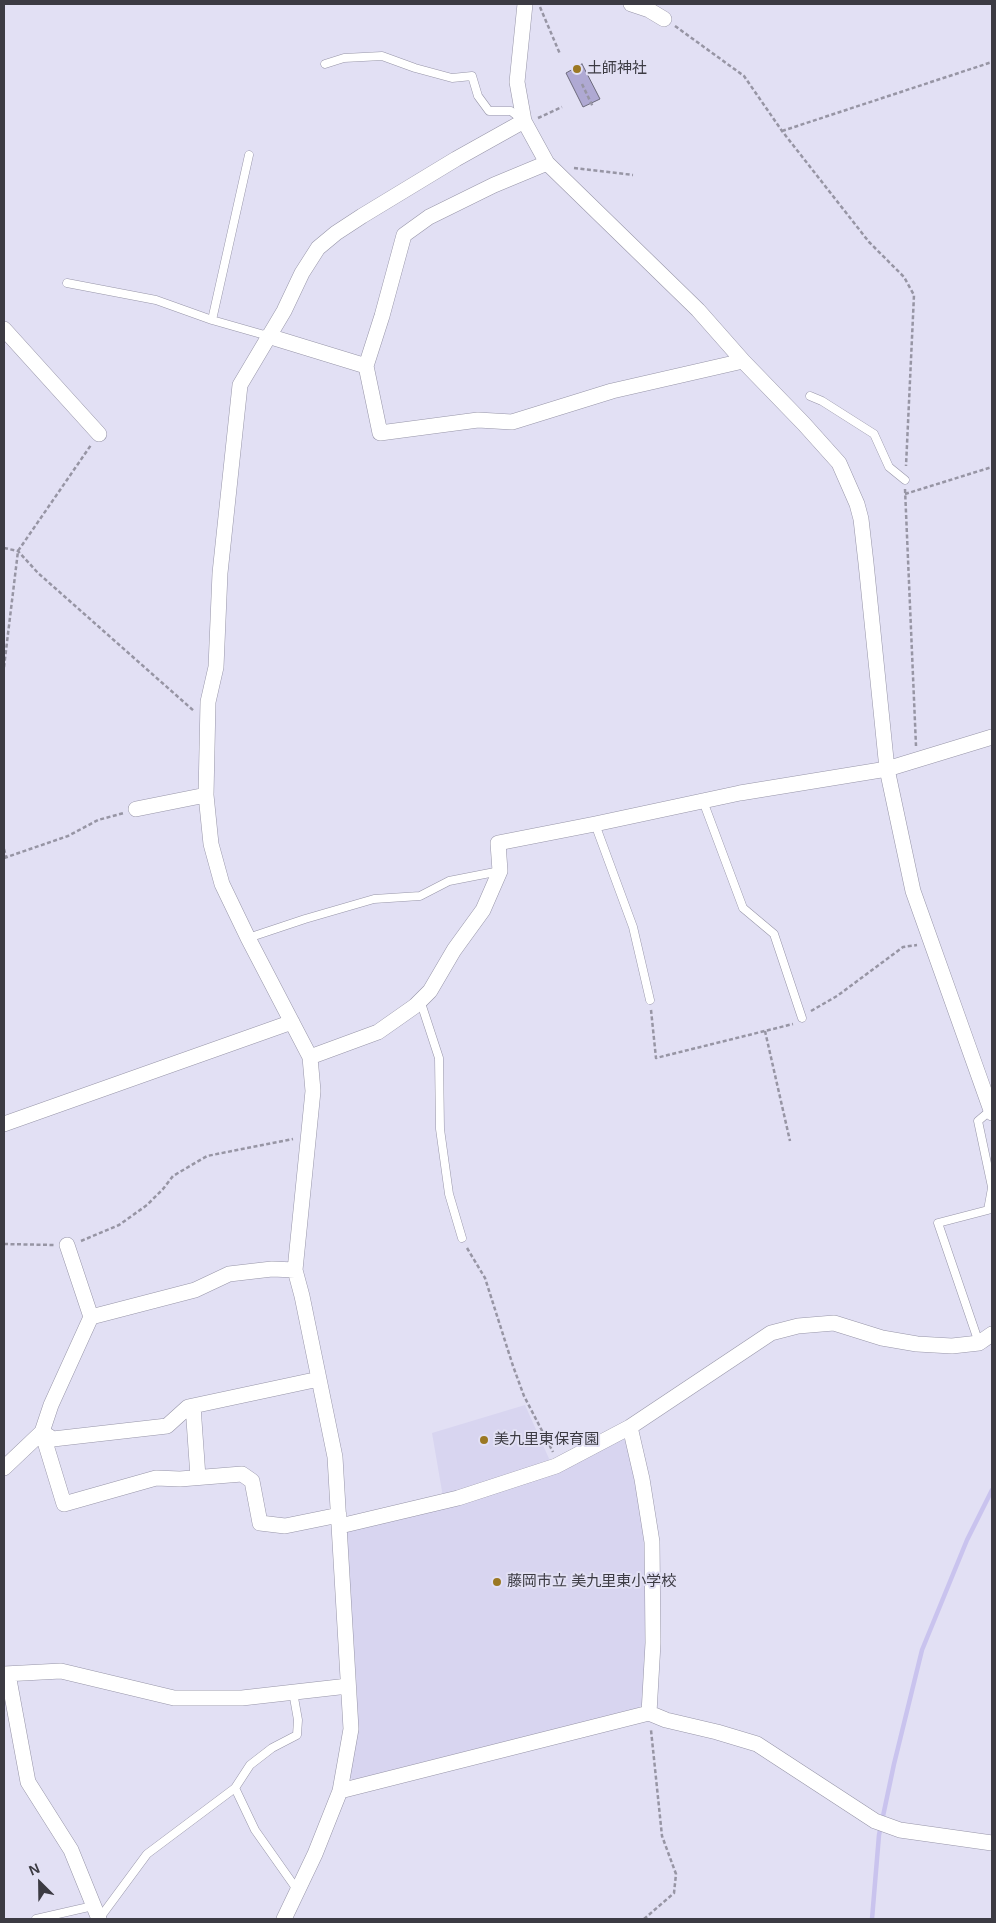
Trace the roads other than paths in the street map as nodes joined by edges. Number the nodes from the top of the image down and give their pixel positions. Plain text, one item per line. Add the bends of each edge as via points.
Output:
1 (525, 4) edge
2 (631, 4) edge
3 (664, 19) road end
4 (325, 64) dead end
5 (524, 121) junction
6 (248, 155) dead end
7 (547, 163) junction
8 (67, 283) dead end
9 (212, 320) junction
10 (4, 329) edge
11 (268, 336) junction
12 (743, 361) junction
13 (366, 366) junction
14 (810, 396) dead end
15 (99, 434) road end
16 (906, 480) road end
17 (992, 737) edge
18 (887, 769) junction
19 (206, 795) junction
20 (703, 801) junction
21 (136, 809) road end
22 (595, 824) junction
23 (500, 871) junction
24 (248, 938) junction
25 (420, 1000) junction
26 (650, 1000) road end
27 (802, 1018) road end
28 (292, 1022) junction
29 (310, 1057) junction
30 (992, 1111) edge
31 (4, 1124) edge
32 (992, 1188) edge
33 (462, 1238) road end
34 (67, 1245) road end
35 (295, 1270) junction
36 (91, 1317) junction
37 (992, 1334) edge
38 (979, 1343) junction
39 (319, 1379) junction
40 (193, 1406) junction
41 (630, 1427) junction
42 (42, 1432) junction
43 (4, 1468) edge
44 (198, 1477) junction
45 (339, 1520) junction
46 (6, 1674) edge
47 (348, 1686) junction
48 (293, 1692) junction
49 (650, 1713) junction
50 (235, 1788) junction
51 (340, 1790) junction
52 (992, 1843) edge
53 (298, 1891) junction
54 (97, 1915) edge
55 (36, 1919) edge
56 (284, 1919) edge

1 - 5 street via 518,82
2 - 3 street
4 - 5 lane via 344,58 382,56 452,78 472,76 478,96 489,111 511,110
5 - 7 street
5 - 11 street via 362,216 318,248
6 - 9 lane
7 - 12 street via 698,310
7 - 13 street via 494,185 429,218 404,235
8 - 9 lane via 156,300
9 - 11 lane
10 - 15 street
11 - 13 street
11 - 19 street via 240,385 220,573 216,667 208,702
12 - 13 street via 612,391 512,422 478,420 380,433
12 - 18 street via 839,463 857,504
14 - 16 lane via 874,434 889,467
17 - 18 street
18 - 20 street
18 - 30 street via 913,891
19 - 21 street
19 - 24 street via 211,844 222,884
20 - 22 street
20 - 27 lane via 742,908 774,934
22 - 23 street via 498,843
22 - 26 lane via 633,927
23 - 24 lane via 449,881 420,896 374,899
23 - 25 street via 483,910 430,991
24 - 28 street
25 - 29 street via 378,1032
25 - 33 lane via 439,1058 440,1129 449,1194
28 - 29 street
28 - 31 street
29 - 35 street via 313,1091
30 - 32 lane via 978,1121
32 - 38 lane via 988,1210 938,1223
34 - 36 street
35 - 36 street via 229,1274 195,1290
35 - 39 street
36 - 42 street
37 - 38 street
38 - 41 street via 952,1346 917,1344 882,1338 834,1323 798,1326 771,1333
39 - 40 street
39 - 45 street via 335,1457
40 - 42 street via 167,1426 53,1439
40 - 44 street
41 - 45 street via 559,1465 458,1498
41 - 49 street via 652,1542
42 - 43 street
42 - 44 street via 64,1504 156,1478
44 - 45 street via 242,1474 252,1481 260,1523 285,1526
45 - 47 street
46 - 48 street via 61,1671 174,1698 242,1698
46 - 54 street via 28,1782 71,1850
47 - 48 street
47 - 51 street via 351,1729
48 - 50 lane via 297,1735 250,1765
49 - 51 street
49 - 52 street via 757,1744 875,1821 900,1830
50 - 53 lane via 255,1830
50 - 54 lane via 147,1854
51 - 53 street
53 - 56 street
54 - 55 lane

